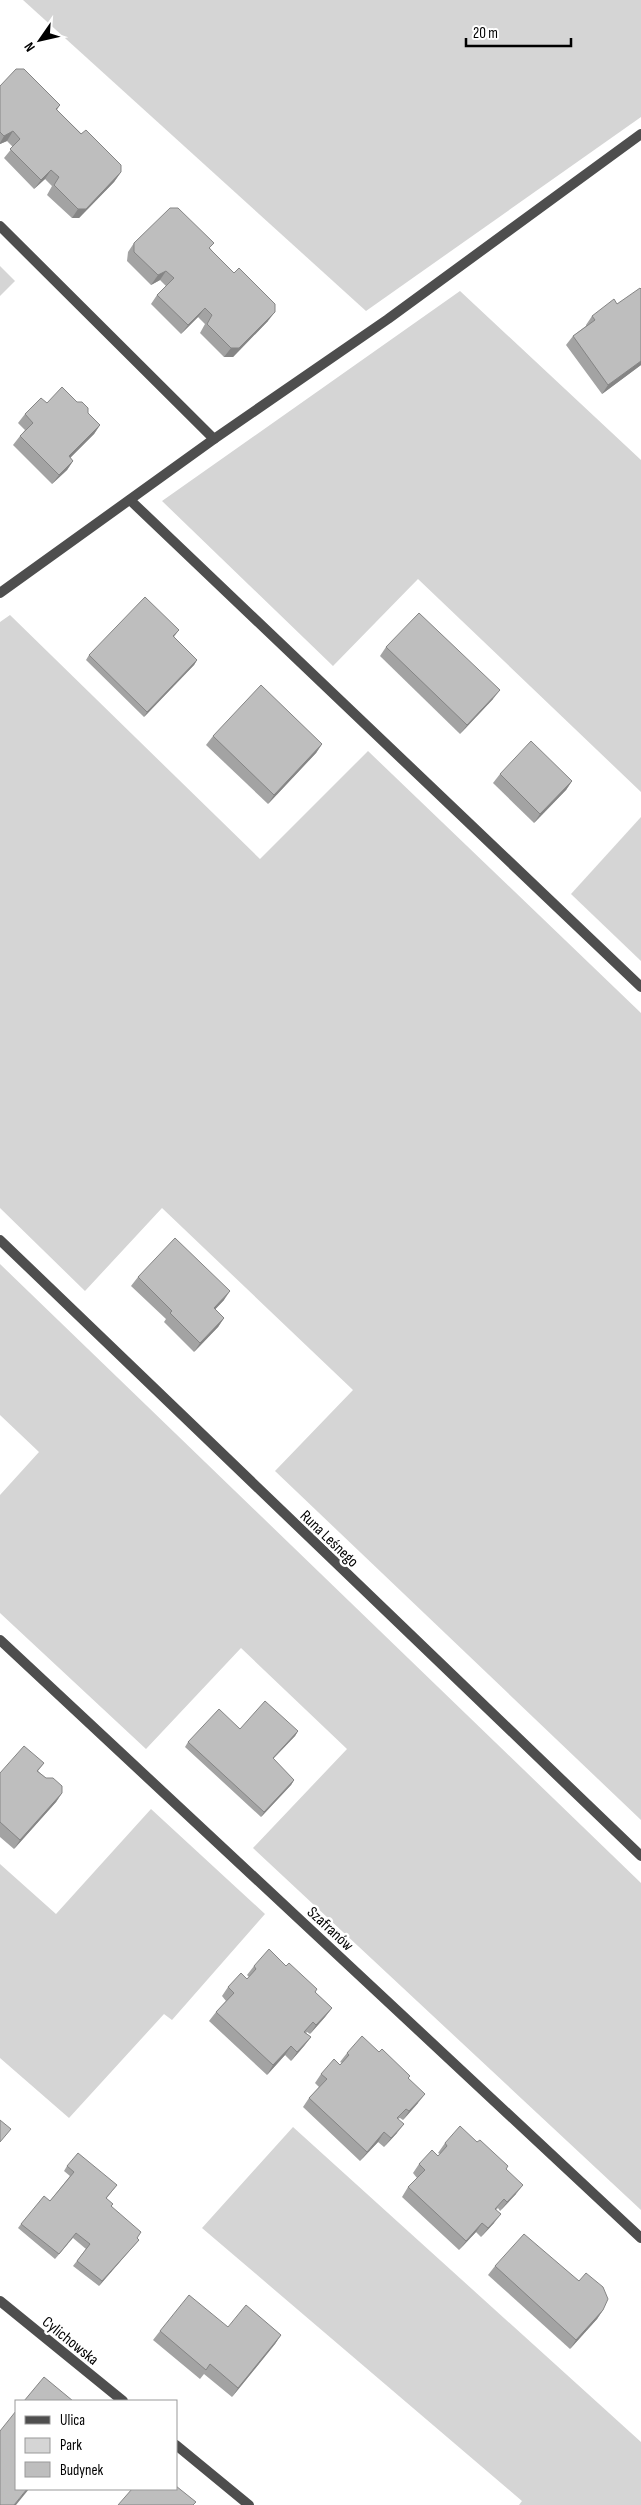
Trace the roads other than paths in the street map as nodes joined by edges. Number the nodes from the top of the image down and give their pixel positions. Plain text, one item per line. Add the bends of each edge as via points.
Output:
1 (641, 134) edge
2 (0, 226) edge
3 (214, 439) junction
4 (130, 500) junction
5 (0, 593) edge
6 (641, 987) edge
7 (0, 1240) edge
8 (0, 1640) edge
9 (641, 1856) edge
10 (641, 2238) edge
11 (0, 2301) edge
12 (121, 2400) edge
13 (178, 2447) edge
14 (249, 2505) edge

1 - 3 street via 388,319
2 - 3 street
3 - 4 street
4 - 5 street
4 - 6 street
7 - 9 street, Runa Leśnego
8 - 10 street, Szafranów
11 - 12 street, Cylichowska
13 - 14 street

